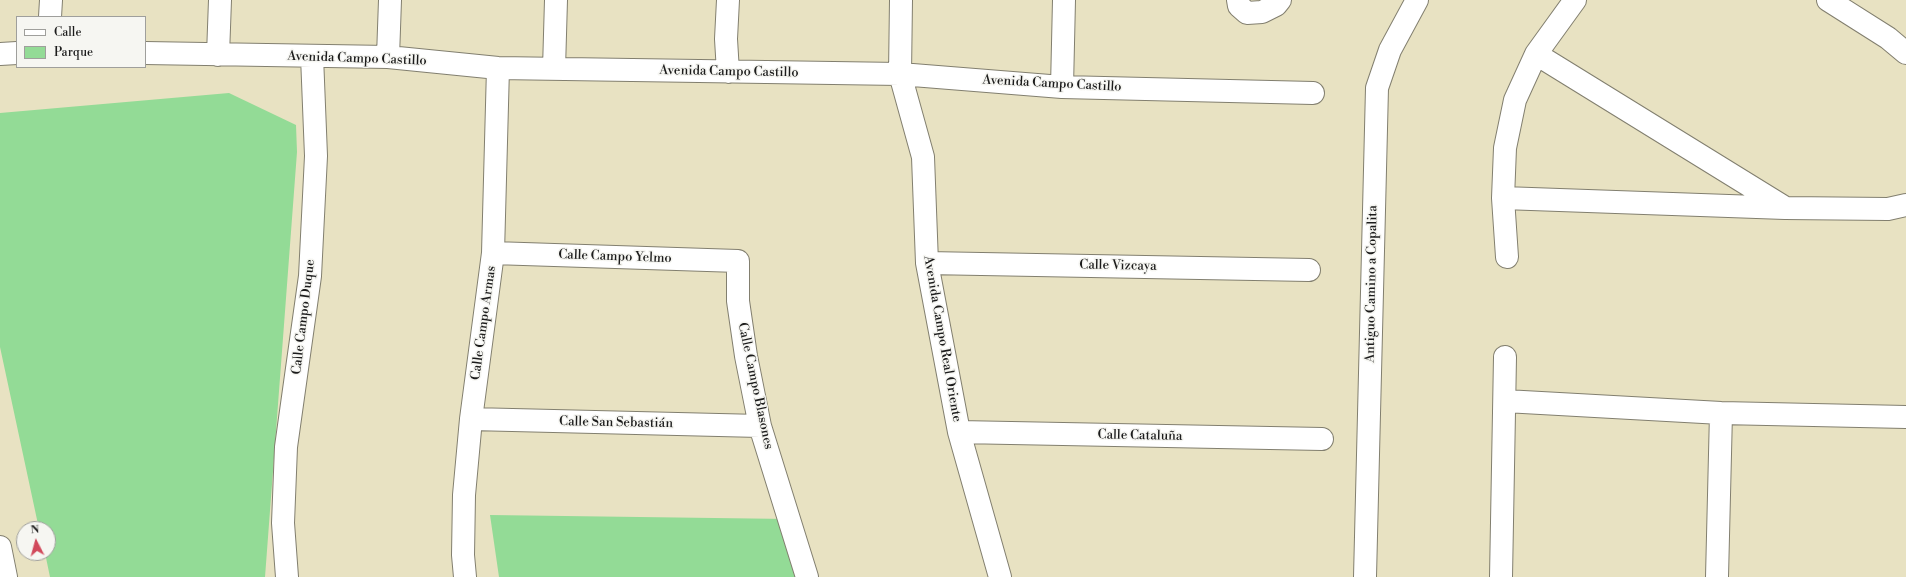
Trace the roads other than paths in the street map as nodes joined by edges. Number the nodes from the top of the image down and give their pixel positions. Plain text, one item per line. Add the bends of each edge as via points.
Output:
1 (51, 0) edge
2 (220, 0) edge
3 (390, 0) edge
4 (556, 0) edge
5 (728, 0) edge
6 (901, 0) edge
7 (1064, 0) edge
8 (1238, 0) edge
9 (1280, 0) edge
10 (1417, 0) edge
11 (1575, 0) edge
12 (1828, 0) edge
13 (50, 16) edge
14 (1906, 52) edge
15 (16, 53) edge
16 (146, 53) edge
17 (0, 54) edge
18 (1536, 54) junction
19 (218, 55) junction
20 (312, 56) junction
21 (388, 57) junction
22 (498, 68) junction
23 (554, 69) junction
24 (728, 72) junction
25 (900, 74) junction
26 (1062, 87) junction
27 (1313, 93) dead end
28 (1503, 198) junction
29 (1906, 205) edge
30 (1785, 208) junction
31 (493, 253) junction
32 (1507, 257) dead end
33 (738, 261) joint
34 (927, 263) junction
35 (1309, 270) dead end
36 (1506, 357) dead end
37 (1505, 401) junction
38 (1721, 413) junction
39 (1906, 417) edge
40 (471, 419) junction
41 (760, 426) junction
42 (959, 432) junction
43 (1322, 440) dead end
44 (0, 547) edge
45 (4, 575) edge
46 (287, 577) edge
47 (465, 577) edge
48 (806, 577) edge
49 (1000, 577) edge
50 (1365, 577) edge
51 (1502, 577) edge
52 (1717, 577) edge

1 - 13 street
2 - 19 street
3 - 21 street
4 - 23 street
5 - 24 street
6 - 25 street, Avenida Campo Real Oriente
7 - 26 street
8 - 9 street via 1239,6 1247,13 1262,12
10 - 50 street, Antiguo Camino a Copalita via 1390,50 1377,88
11 - 18 street
12 - 14 street
15 - 17 street
16 - 19 street, Avenida Campo Castillo
18 - 28 street via 1514,107 1505,148
18 - 30 street
19 - 20 street, Avenida Campo Castillo
20 - 21 street, Avenida Campo Castillo
20 - 46 street, Calle Campo Duque via 316,156 310,276 286,447 283,523
21 - 22 street, Avenida Campo Castillo
22 - 23 street, Avenida Campo Castillo
22 - 31 street, Calle Campo Armas
23 - 24 street, Avenida Campo Castillo
24 - 25 street, Avenida Campo Castillo
25 - 26 street, Avenida Campo Castillo
25 - 34 street, Avenida Campo Real Oriente via 923,157
26 - 27 street, Avenida Campo Castillo
28 - 30 street
28 - 32 street
29 - 30 street via 1888,209
31 - 33 street, Calle Campo Yelmo
31 - 40 street, Calle Campo Armas
33 - 41 street, Calle Campo Blasones via 738,301
34 - 35 street, Calle Vizcaya
34 - 42 street, Avenida Campo Real Oriente
36 - 37 street
37 - 38 street
37 - 51 street
38 - 39 street
38 - 52 street
40 - 41 street, Calle San Sebastián
40 - 47 street, Calle Campo Armas via 464,495
41 - 48 street, Calle Campo Blasones
42 - 43 street, Calle Cataluña
42 - 49 street, Avenida Campo Real Oriente
44 - 45 street

